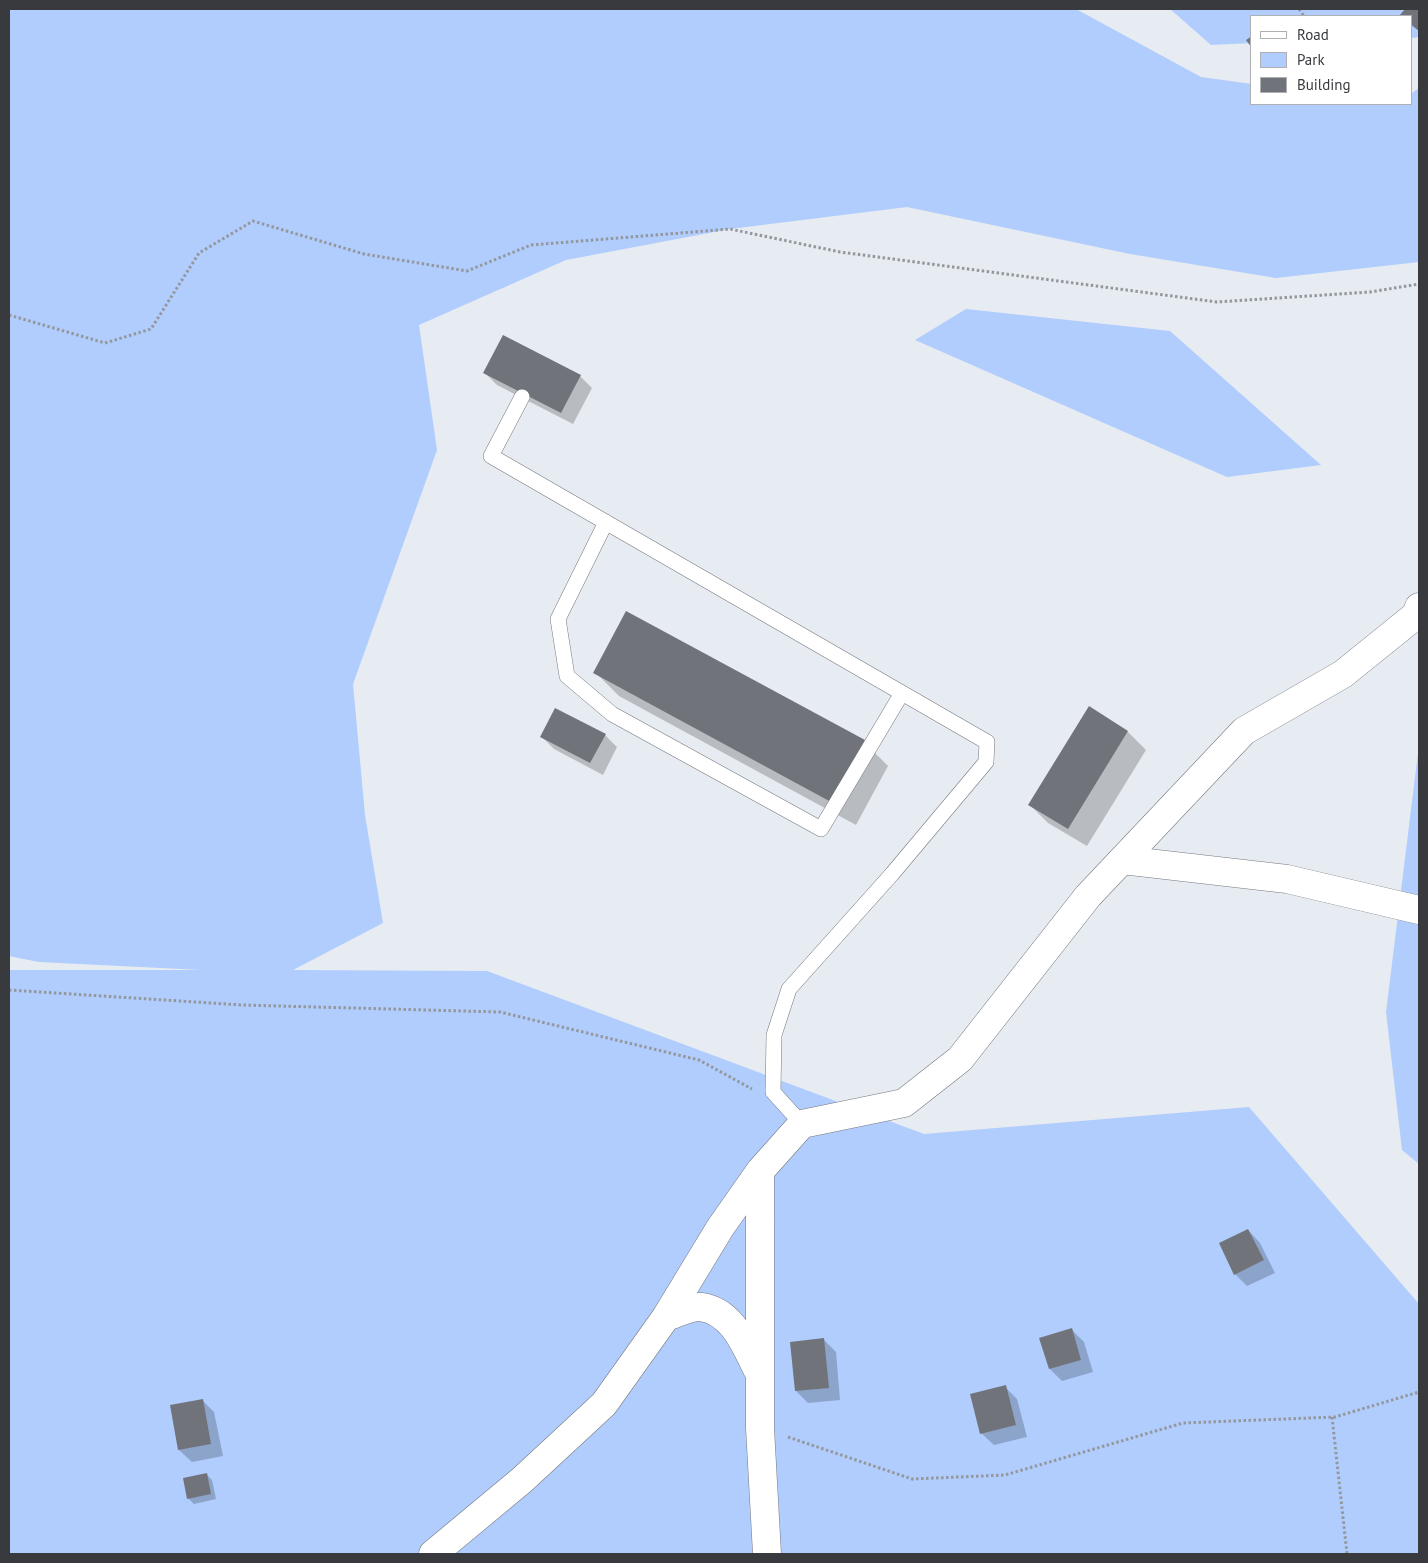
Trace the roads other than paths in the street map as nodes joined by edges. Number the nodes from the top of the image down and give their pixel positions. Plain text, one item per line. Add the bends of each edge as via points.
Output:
1 (522, 397) dead end
2 (606, 522) junction
3 (1419, 608) edge
4 (902, 692) junction
5 (1122, 860) junction
6 (1419, 910) edge
7 (802, 1124) junction
8 (760, 1171) junction
9 (666, 1317) junction
10 (760, 1375) junction
11 (433, 1554) edge
12 (767, 1554) edge

1 - 2 lane via 491,456
2 - 4 lane
2 - 4 lane via 558,619 567,676 612,714 821,828
3 - 5 street via 1416,615 1343,674 1244,731
4 - 7 lane via 986,742 986,762 892,874 789,988 774,1035 773,1092
5 - 6 street via 1287,879
5 - 7 street via 1088,896 960,1059 904,1103
7 - 8 street
8 - 9 street via 720,1228
8 - 10 street
9 - 10 street via 700,1307 721,1316 739,1332
9 - 11 street via 604,1404 522,1480
10 - 12 street

